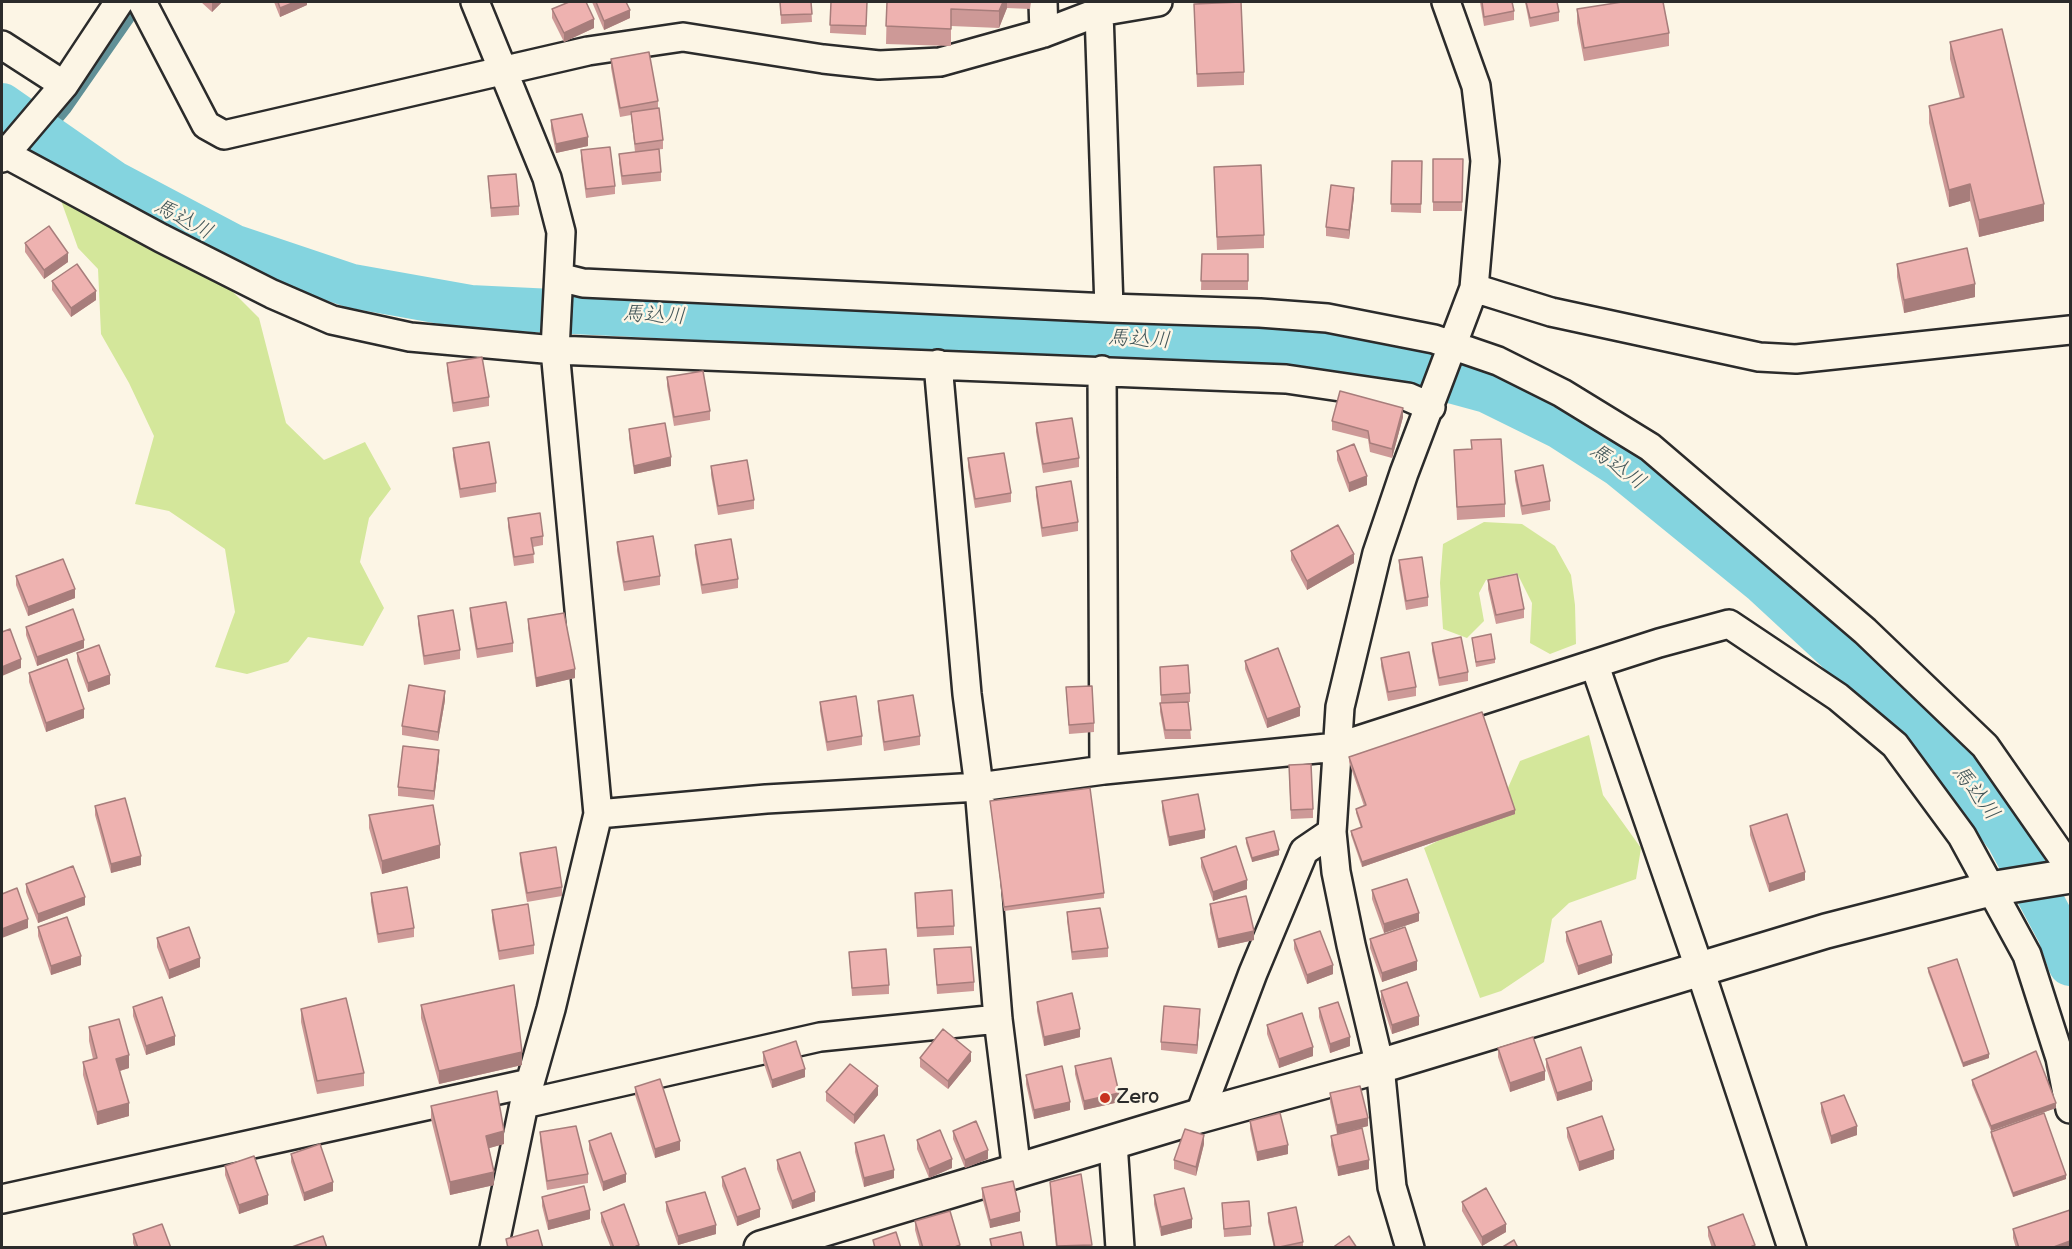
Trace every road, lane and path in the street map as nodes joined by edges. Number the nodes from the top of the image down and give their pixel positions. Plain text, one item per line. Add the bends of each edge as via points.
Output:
1 (119, 2) edge
2 (476, 2) edge
3 (1043, 2) edge
4 (1158, 2) edge
5 (1446, 2) edge
6 (148, 12) edge
7 (1099, 12) junction
8 (1044, 33) junction
9 (2, 45) edge
10 (504, 70) junction
11 (64, 85) junction
12 (5, 153) edge
13 (559, 281) junction
14 (1474, 288) junction
15 (1109, 308) junction
16 (2070, 330) edge
17 (555, 350) junction
18 (1453, 350) junction
19 (938, 364) junction
20 (1102, 370) junction
21 (1431, 407) junction
22 (1595, 666) junction
23 (1337, 747) junction
24 (1104, 770) junction
25 (979, 787) junction
26 (598, 814) junction
27 (1332, 832) junction
28 (2068, 874) edge
29 (1996, 889) junction
30 (1699, 967) junction
31 (998, 1019) junction
32 (1380, 1066) junction
33 (527, 1093) junction
34 (2070, 1109) edge
35 (1199, 1116) junction
36 (1113, 1143) junction
37 (1017, 1172) junction
38 (2, 1199) edge
39 (494, 1248) edge
40 (761, 1248) edge
41 (1120, 1248) edge
42 (1410, 1248) edge
43 (1792, 1248) edge

1 - 11 street
2 - 10 street
3 - 8 street
4 - 7 street
5 - 14 street via 1476,86 1485,161
6 - 10 street via 206,125 224,135
7 - 8 street
7 - 15 street
8 - 10 street via 940,62 879,65 683,37 588,51
9 - 11 street
10 - 13 street via 547,178 561,232
11 - 12 street
12 - 17 street via 161,238 332,320 410,337
13 - 15 street
13 - 17 street
14 - 16 street via 1551,312 1759,357 1796,359
14 - 18 street
15 - 18 street via 1327,318 1394,330
17 - 19 street
17 - 26 street
18 - 21 street
18 - 28 street via 1498,361 1562,393 1659,454 1865,631 1985,746
19 - 20 street
19 - 25 street
20 - 21 street via 1286,379 1408,397
20 - 24 street
21 - 23 street via 1377,553 1340,707
22 - 23 street
22 - 29 street via 1729,624 1838,697 1895,745
22 - 30 street
23 - 24 street
23 - 27 street
24 - 25 street
25 - 26 street via 766,799
25 - 31 street
26 - 33 street
27 - 32 street via 1336,872
27 - 35 street via 1304,851
28 - 29 street
29 - 30 street
29 - 34 street via 2027,955 2060,1058
30 - 32 street
30 - 43 street
31 - 33 street via 820,1037
31 - 37 street
32 - 35 street
32 - 42 street via 1392,1187
33 - 38 street
33 - 39 street
35 - 36 street
36 - 37 street
36 - 41 street
37 - 40 street

